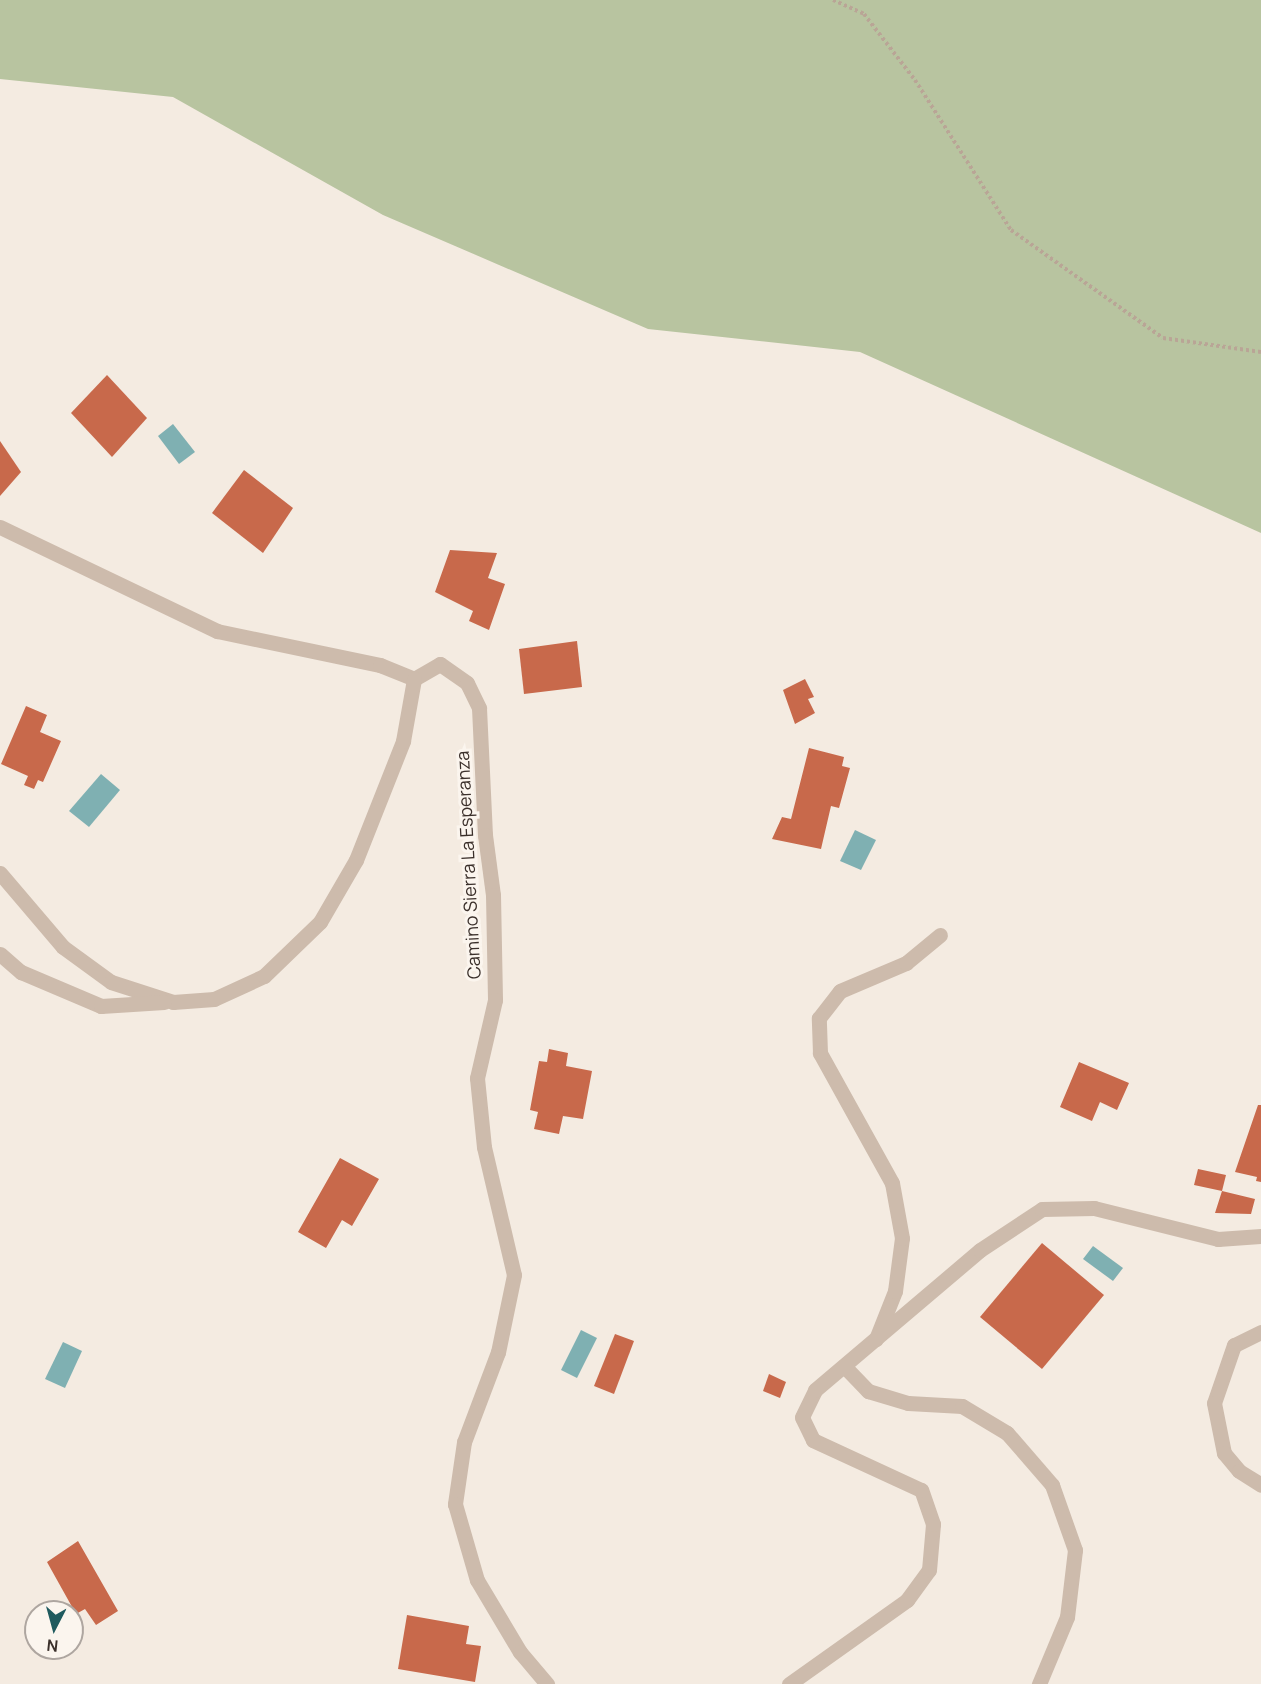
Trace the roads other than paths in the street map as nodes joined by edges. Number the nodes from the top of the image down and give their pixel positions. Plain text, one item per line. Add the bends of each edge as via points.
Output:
1 (0, 527) edge
2 (414, 679) junction
3 (0, 873) edge
4 (940, 935) dead end
5 (0, 954) edge
6 (173, 1002) junction
7 (1261, 1236) edge
8 (1261, 1332) edge
9 (875, 1342) junction
10 (844, 1366) junction
11 (1261, 1485) edge
12 (546, 1684) edge
13 (789, 1684) edge
14 (1039, 1684) edge

1 - 2 street via 218,631 380,665
2 - 6 street via 403,741 356,860 320,922 264,976 214,999
2 - 12 street, Camino Sierra La Esperanza via 440,664 467,683 478,708 485,835 493,895 495,1000 477,1078 484,1147 514,1275 498,1352 464,1442 455,1504 477,1580 520,1653
3 - 6 street via 63,947 111,982
4 - 9 street via 906,963 840,991 819,1018 820,1053 892,1183 902,1238 895,1291
5 - 6 street via 21,972 100,1006
7 - 9 street via 1218,1239 1094,1208 1042,1209 980,1250
8 - 11 street via 1234,1345 1215,1403 1224,1453 1239,1471
9 - 10 street
10 - 13 street via 815,1390 802,1417 813,1440 921,1490 933,1524 929,1569 906,1600
10 - 14 street via 868,1391 908,1403 962,1406 1007,1433 1052,1485 1075,1550 1067,1617

